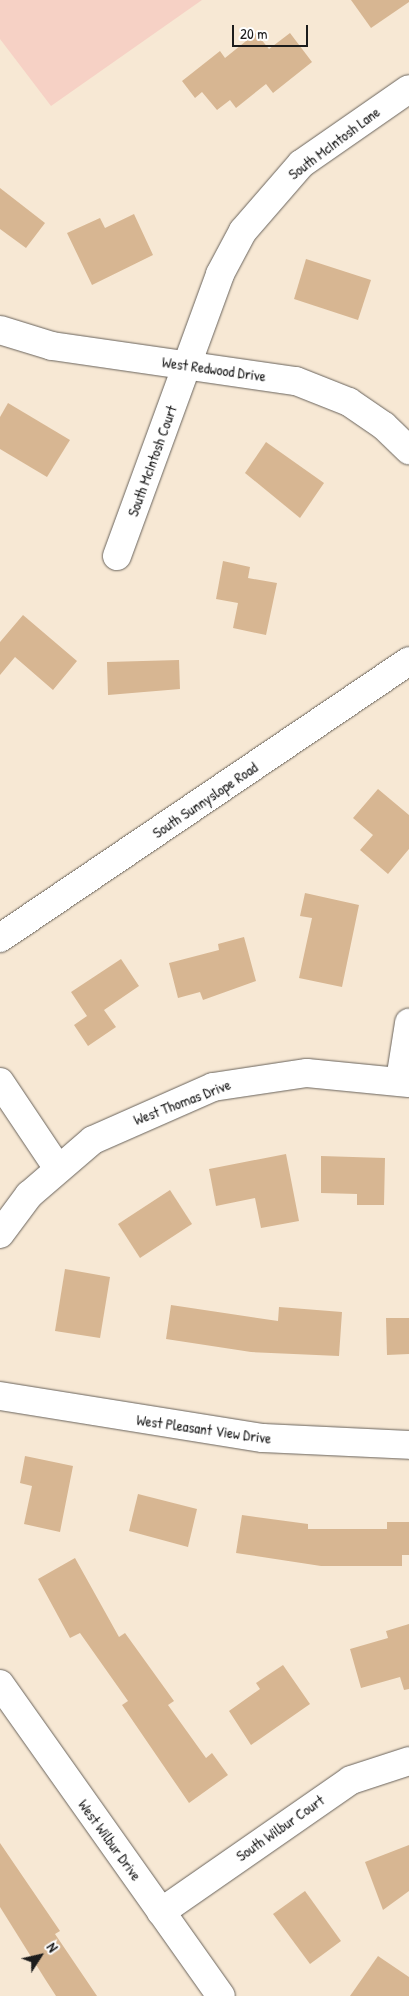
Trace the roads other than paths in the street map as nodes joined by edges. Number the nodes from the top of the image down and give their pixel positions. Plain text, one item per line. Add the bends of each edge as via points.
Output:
1 (409, 89) edge
2 (0, 330) edge
3 (186, 365) junction
4 (409, 450) edge
5 (117, 556) dead end
6 (409, 661) edge
7 (0, 938) edge
8 (409, 1023) edge
9 (0, 1082) edge
10 (404, 1082) edge
11 (57, 1167) junction
12 (0, 1234) edge
13 (0, 1396) edge
14 (409, 1445) edge
15 (0, 1684) edge
16 (409, 1761) edge
17 (161, 1912) junction
18 (221, 1996) edge

1 - 3 street, South McIntosh Lane via 315,154 274,191 243,231 220,274
2 - 3 street, West Redwood Drive via 52,346
3 - 4 street, West Redwood Drive via 296,381 321,389 384,426
3 - 5 street, South McIntosh Court
6 - 7 street, South Sunnyslope Road
8 - 10 street
9 - 11 street
10 - 11 street, West Thomas Drive via 307,1073 213,1087 93,1140
11 - 12 street
13 - 14 street, West Pleasant View Drive via 263,1438
15 - 17 street, West Wilbur Drive
16 - 17 street, South Wilbur Court via 350,1780
17 - 18 street, West Wilbur Drive

